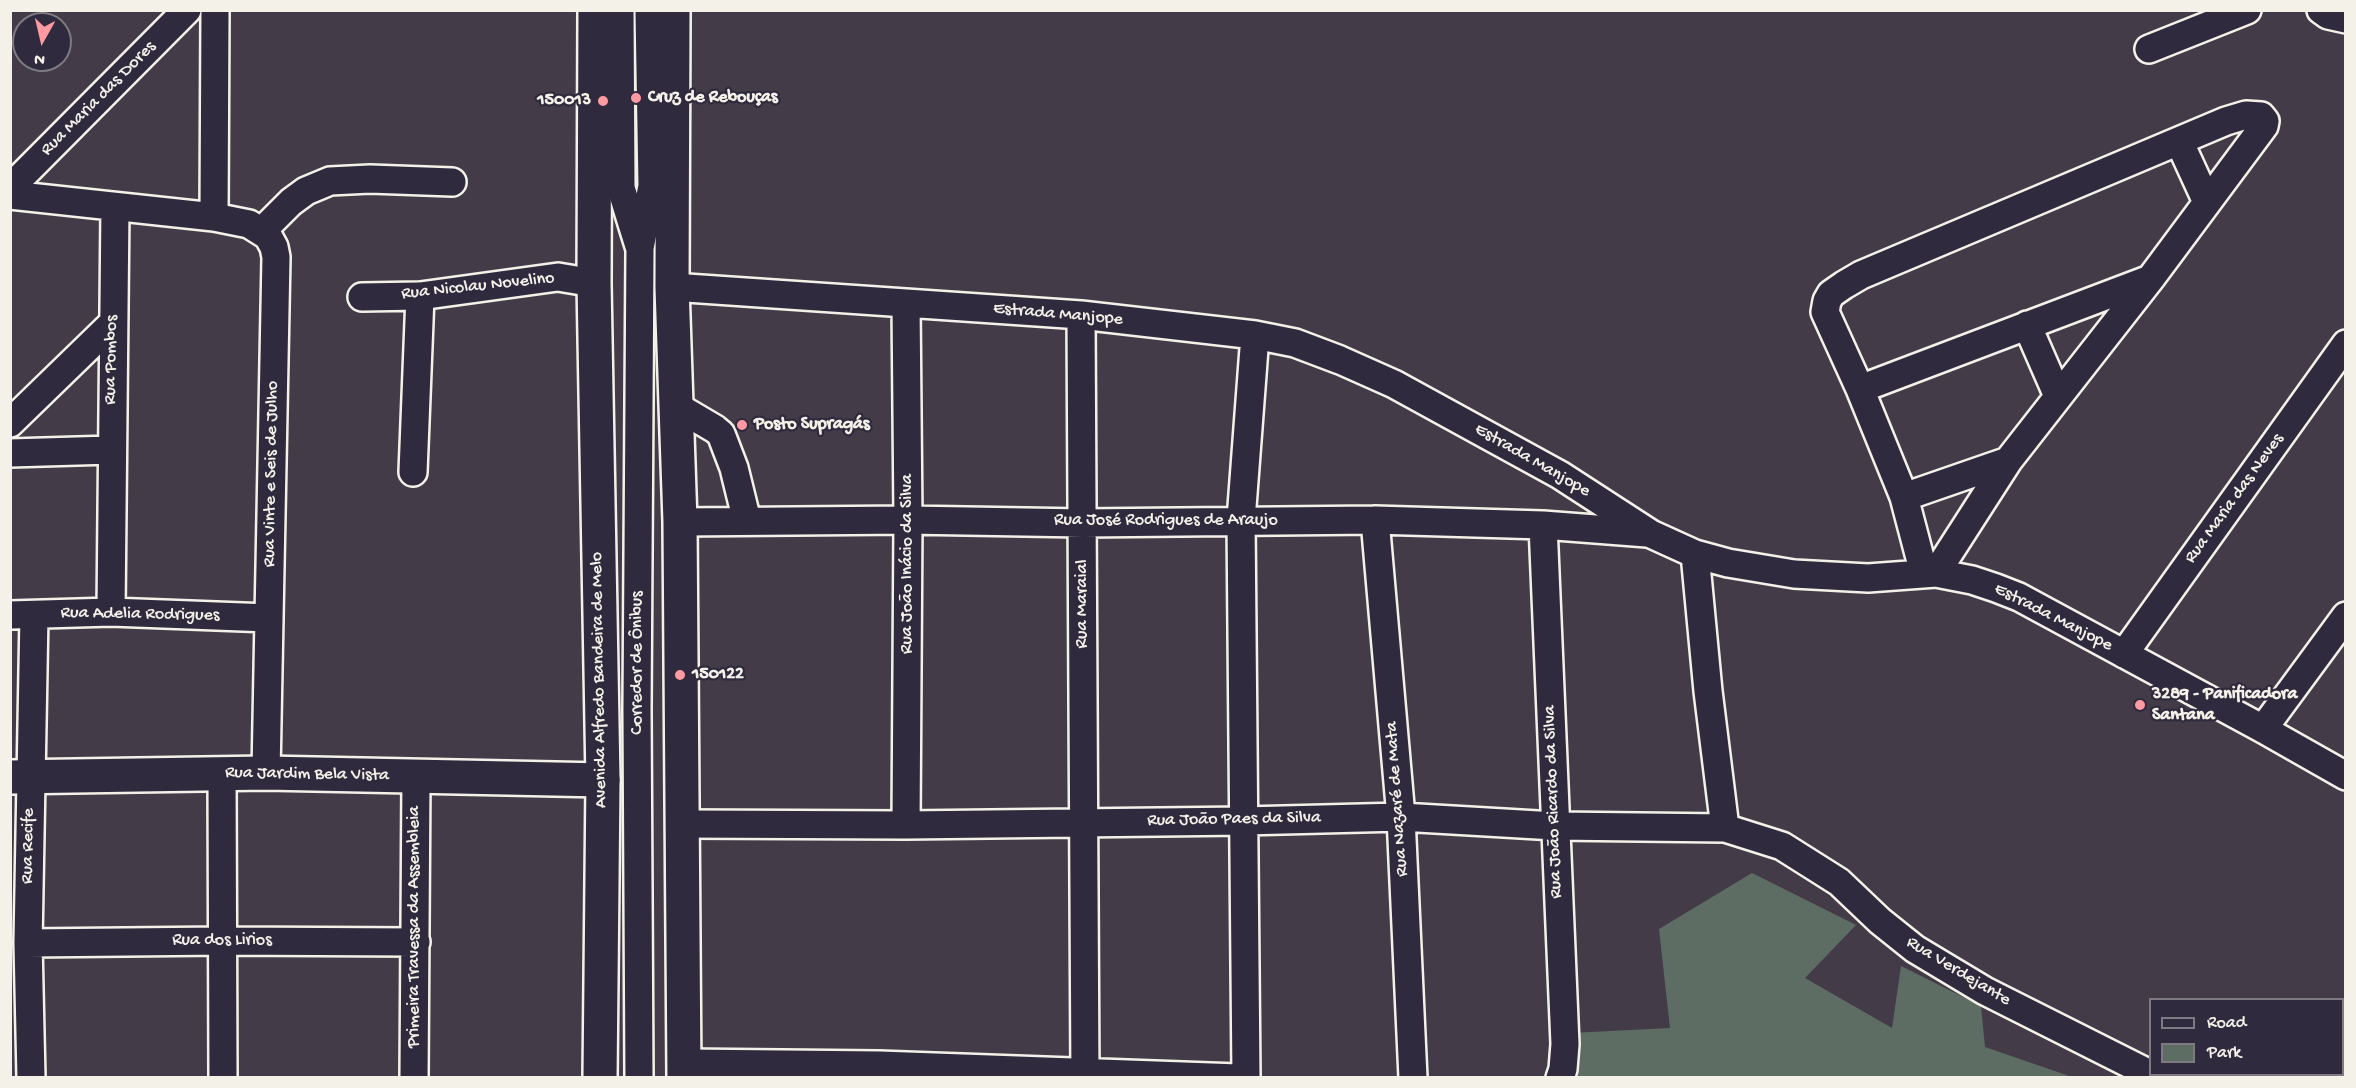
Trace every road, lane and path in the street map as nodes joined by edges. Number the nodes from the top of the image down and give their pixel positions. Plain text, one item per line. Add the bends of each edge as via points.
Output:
1 (187, 10) edge
2 (215, 10) edge
3 (595, 10) edge
4 (620, 10) edge
5 (649, 10) edge
6 (673, 10) edge
7 (2247, 10) edge
8 (2321, 10) edge
9 (2346, 19) edge
10 (2149, 49) dead end
11 (2179, 141) junction
12 (452, 182) dead end
13 (10, 188) edge
14 (10, 195) edge
15 (2207, 202) junction
16 (115, 207) junction
17 (214, 217) junction
18 (262, 231) junction
19 (640, 248) junction
20 (2151, 278) junction
21 (594, 283) junction
22 (672, 287) junction
23 (420, 296) junction
24 (362, 297) dead end
25 (906, 303) junction
26 (1081, 315) junction
27 (113, 323) junction
28 (2027, 325) junction
29 (1255, 335) junction
30 (2346, 344) edge
31 (1860, 389) junction
32 (2058, 396) junction
33 (676, 406) junction
34 (10, 423) edge
35 (111, 450) junction
36 (10, 453) edge
37 (2008, 461) junction
38 (413, 472) dead end
39 (1904, 497) junction
40 (908, 520) junction
41 (1241, 520) junction
42 (1375, 520) junction
43 (747, 521) junction
44 (680, 522) junction
45 (1083, 523) junction
46 (1543, 525) junction
47 (1651, 534) junction
48 (1695, 554) junction
49 (1930, 573) junction
50 (111, 612) junction
51 (22, 615) edge
52 (2346, 616) edge
53 (268, 618) junction
54 (2124, 654) junction
55 (2263, 729) junction
56 (266, 772) junction
57 (222, 773) junction
58 (2346, 776) edge
59 (20, 777) edge
60 (416, 777) junction
61 (603, 780) junction
62 (1401, 817) junction
63 (1244, 821) junction
64 (1082, 822) junction
65 (682, 824) junction
66 (906, 825) junction
67 (1556, 826) junction
68 (1725, 828) junction
69 (1782, 846) joint
70 (222, 941) junction
71 (416, 942) junction
72 (28, 943) junction
73 (684, 1070) edge
74 (2149, 1073) edge
75 (1085, 1074) edge
76 (31, 1077) edge
77 (223, 1077) edge
78 (414, 1077) edge
79 (600, 1077) edge
80 (639, 1077) edge
81 (1238, 1077) edge
82 (1246, 1077) edge
83 (1413, 1077) edge
84 (1560, 1077) edge

1 - 13 street, Rua Maria das Dores
2 - 17 street
3 - 21 main road, Avenida Alfredo Bandeira de Melo
4 - 19 street, Corredor de Ônibus via 621,188
5 - 19 street, Corredor de Ônibus via 652,186
6 - 22 main road
7 - 10 street
8 - 9 street
11 - 15 street
11 - 15 street via 2246,115 2259,114 2265,121
11 - 31 street via 1860,275 1831,294 1826,312
12 - 18 street via 330,181 291,202
14 - 16 street
15 - 20 street
16 - 17 street
16 - 27 street, Rua Pombos
17 - 18 street via 249,224
18 - 53 street, Rua Vinte e Seis de Julho via 272,243 276,257
19 - 80 street, Corredor de Ônibus
20 - 28 street
20 - 32 street
21 - 23 street, Rua Nicolau Novelino via 558,278
21 - 61 main road, Avenida Alfredo Bandeira de Melo
22 - 25 street, Estrada Manjope
22 - 33 main road
23 - 24 street, Rua Nicolau Novelino
23 - 38 street
25 - 26 street, Estrada Manjope
25 - 40 street, Rua João Inácio da Silva
26 - 29 street, Estrada Manjope
26 - 45 street, Rua Maraial
27 - 34 street
27 - 35 street, Rua Pombos
28 - 31 street
28 - 32 street
29 - 41 street
29 - 47 street, Estrada Manjope via 1294,343 1394,384 1560,475
30 - 54 street, Rua Maria das Neves
31 - 39 street
32 - 37 street
33 - 43 street via 721,434
33 - 44 main road
35 - 36 street
35 - 50 street, Rua Pombos
37 - 39 street
37 - 49 street
39 - 49 street
40 - 43 street, Rua José Rodrigues de Araujo
40 - 45 street, Rua José Rodrigues de Araujo
40 - 66 street, Rua João Inácio da Silva
41 - 42 street, Rua José Rodrigues de Araujo
41 - 45 street, Rua José Rodrigues de Araujo
41 - 63 street
42 - 46 street, Rua José Rodrigues de Araujo
42 - 62 street, Rua Nazaré de Mata
43 - 44 street, Rua José Rodrigues de Araujo
44 - 65 main road
45 - 64 street, Rua Maraial
46 - 47 street, Rua José Rodrigues de Araujo
46 - 67 street, Rua João Ricardo da Silva
47 - 48 street, Estrada Manjope
48 - 49 street, Estrada Manjope via 1794,574 1868,578
48 - 68 street
49 - 54 street, Estrada Manjope via 1972,580 2019,597
50 - 51 street, Rua Adelia Rodrigues
50 - 53 street, Rua Adelia Rodrigues
51 - 59 street, Rua Recife
52 - 55 street
53 - 56 street, Rua Vinte e Seis de Julho
54 - 55 street, Estrada Manjope
55 - 58 street, Estrada Manjope
56 - 57 main road, Rua Jardim Bela Vista
56 - 60 main road, Rua Jardim Bela Vista
57 - 59 main road, Rua Jardim Bela Vista
57 - 70 street
59 - 72 street, Rua Recife
60 - 61 main road, Rua Jardim Bela Vista
60 - 71 street, Primeira Travessa da Assembleia
61 - 79 main road, Avenida Alfredo Bandeira de Melo
62 - 63 street, Rua João Paes da Silva
62 - 67 street, Rua João Paes da Silva
62 - 83 street, Rua Nazaré de Mata
63 - 64 street, Rua João Paes da Silva
63 - 82 street
64 - 66 street, Rua João Paes da Silva
64 - 75 street, Rua Maraial
65 - 66 street, Rua João Paes da Silva
65 - 73 main road
67 - 68 street, Rua João Paes da Silva
67 - 84 street, Rua João Ricardo da Silva via 1565,1044
68 - 69 street, Rua João Paes da Silva
69 - 74 street, Rua Verdejante via 1839,882 1916,949 1985,991
70 - 71 street, Rua dos Lirios
70 - 72 street, Rua dos Lirios
70 - 77 street
71 - 78 street, Primeira Travessa da Assembleia
72 - 76 street, Rua Recife
73 - 75 street
75 - 81 street

